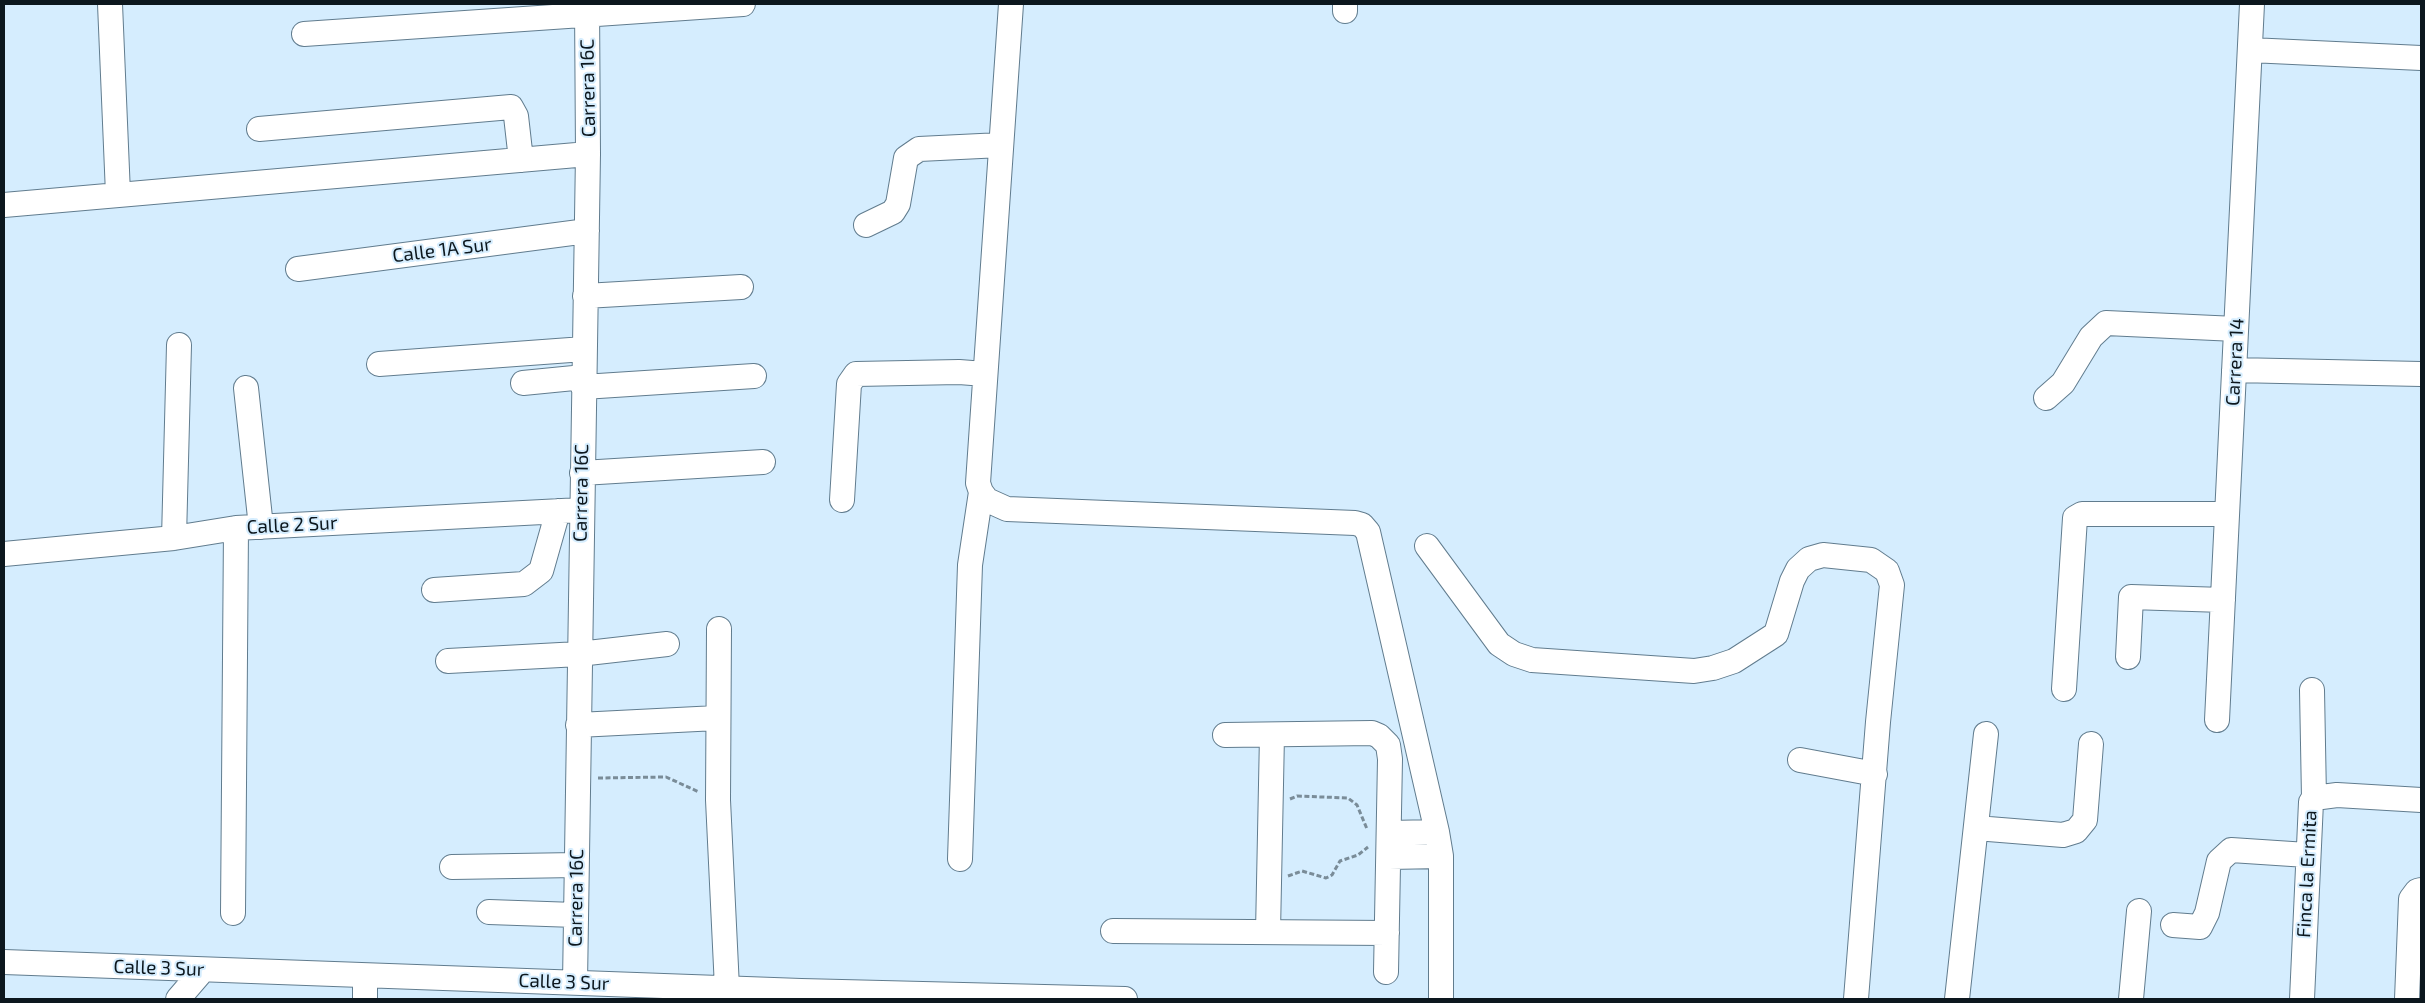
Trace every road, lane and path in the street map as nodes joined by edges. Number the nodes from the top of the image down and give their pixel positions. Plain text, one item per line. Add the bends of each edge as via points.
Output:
1 (110, 4) edge
2 (743, 4) edge
3 (1011, 4) edge
4 (2252, 4) edge
5 (587, 10) edge
6 (304, 34) dead end
7 (2250, 50) junction
8 (2421, 58) edge
9 (259, 129) dead end
10 (1001, 145) junction
11 (588, 154) junction
12 (521, 160) junction
13 (118, 194) junction
14 (4, 205) edge
15 (866, 224) dead end
16 (587, 231) junction
17 (298, 269) dead end
18 (741, 287) dead end
19 (585, 296) junction
20 (2236, 328) junction
21 (179, 345) dead end
22 (584, 349) junction
23 (379, 364) dead end
24 (2234, 370) junction
25 (985, 374) junction
26 (2421, 374) edge
27 (754, 376) dead end
28 (584, 382) junction
29 (523, 384) dead end
30 (246, 388) dead end
31 (2046, 398) dead end
32 (763, 462) dead end
33 (582, 473) junction
34 (981, 492) junction
35 (842, 500) dead end
36 (570, 511) junction
37 (2227, 514) junction
38 (260, 527) junction
39 (236, 528) junction
40 (174, 538) junction
41 (1427, 546) dead end
42 (4, 554) edge
43 (434, 590) dead end
44 (2223, 600) junction
45 (720, 629) dead end
46 (667, 644) dead end
47 (579, 654) junction
48 (2128, 657) dead end
49 (448, 661) dead end
50 (2064, 689) dead end
51 (2312, 690) dead end
52 (717, 718) junction
53 (2217, 720) dead end
54 (578, 725) junction
55 (1986, 734) dead end
56 (1226, 735) dead end
57 (1272, 735) junction
58 (2091, 744) dead end
59 (1800, 760) dead end
60 (1875, 774) junction
61 (578, 778) junction
62 (2314, 798) junction
63 (718, 800) junction
64 (2421, 800) edge
65 (1285, 803) dead end
66 (1976, 828) junction
67 (1437, 832) junction
68 (1379, 842) junction
69 (2307, 855) junction
70 (1441, 856) junction
71 (960, 859) dead end
72 (576, 866) junction
73 (452, 867) dead end
74 (1283, 876) junction
75 (2421, 890) edge
76 (2139, 911) dead end
77 (489, 912) dead end
78 (233, 914) dead end
79 (575, 915) junction
80 (2173, 925) dead end
81 (1113, 931) dead end
82 (1268, 932) junction
83 (1386, 933) junction
84 (4, 962) edge
85 (203, 970) junction
86 (1386, 972) dead end
87 (575, 982) junction
88 (365, 988) edge
89 (728, 988) junction
90 (821, 996) edge
91 (870, 996) edge
92 (178, 999) edge
93 (1033, 999) edge
94 (1125, 999) edge
95 (1441, 999) edge
96 (1856, 999) edge
97 (1957, 999) edge
98 (2131, 999) edge
99 (2302, 999) edge
100 (2407, 999) edge

1 - 13 street
2 - 5 street
3 - 10 street
4 - 7 street, Carrera 14
5 - 6 street
5 - 11 street, Carrera 16C
7 - 8 street
7 - 20 street, Carrera 14
9 - 12 street via 511,107 516,116
10 - 15 street via 919,149 906,158 898,204 893,212
10 - 25 street
11 - 12 street
11 - 16 street, Carrera 16C
12 - 13 street
13 - 14 street
16 - 17 street, Calle 1A Sur
16 - 19 street, Carrera 16C
18 - 19 street
19 - 22 street, Carrera 16C
20 - 24 street, Carrera 14
20 - 31 street via 2106,323 2091,337 2062,383
21 - 40 street
22 - 23 street
22 - 28 street, Carrera 16C
24 - 26 street
24 - 37 street, Carrera 14
25 - 34 street via 978,483
25 - 35 street via 856,374 849,384
27 - 28 street
28 - 29 street
28 - 33 street, Carrera 16C
30 - 38 street
32 - 33 street
33 - 36 street, Carrera 16C
34 - 67 street via 987,500 1007,509 1362,525 1368,532
34 - 71 street via 970,565
36 - 38 street, Calle 2 Sur
36 - 43 street via 541,571 524,584
36 - 47 street, Carrera 16C
37 - 44 street, Carrera 14
37 - 50 street via 2082,514 2075,518
38 - 39 street, Calle 2 Sur
39 - 40 street, Calle 2 Sur
39 - 78 street
40 - 42 street, Calle 2 Sur
41 - 60 street via 1499,644 1514,654 1532,660 1694,671 1734,660 1776,634 1792,581 1798,569 1809,559 1823,555 1871,560 1887,571 1892,585
44 - 48 street via 2131,597
44 - 53 street, Carrera 14
45 - 52 street
46 - 47 street
47 - 49 street
47 - 54 street, Carrera 16C
51 - 62 street
52 - 54 street
52 - 63 street
54 - 61 street, Carrera 16C
55 - 66 street
56 - 57 street
57 - 68 street via 1372,733 1388,745 1390,752
57 - 74 street
58 - 66 street via 2085,820 2076,831 2063,835
59 - 60 street
60 - 96 street
61 - 63 path via 666,777
61 - 72 street, Carrera 16C
62 - 64 street, Finca la Ermita via 2336,795
62 - 69 street, Finca la Ermita via 2309,806
63 - 89 street
65 - 68 path via 1297,796 1348,798 1357,806
66 - 97 street
67 - 68 street
67 - 70 street
68 - 70 street
68 - 74 path via 1363,853 1340,860 1330,876 1320,878 1302,871
68 - 83 street
69 - 80 street via 2231,850 2219,861 2208,913 2200,927
69 - 99 street, Finca la Ermita
70 - 95 street
72 - 73 street
72 - 79 street, Carrera 16C
74 - 82 street
75 - 100 street via 2411,899
76 - 98 street
77 - 79 street
79 - 87 street, Carrera 16C
81 - 82 street
82 - 83 street
83 - 86 street
84 - 85 street, Calle 3 Sur
85 - 88 street, Calle 3 Sur
85 - 92 street
87 - 88 street, Calle 3 Sur
87 - 89 street, Calle 3 Sur
89 - 90 street, Calle 3 Sur
90 - 91 street, Calle 3 Sur
91 - 93 street, Calle 3 Sur
93 - 94 street, Calle 3 Sur

